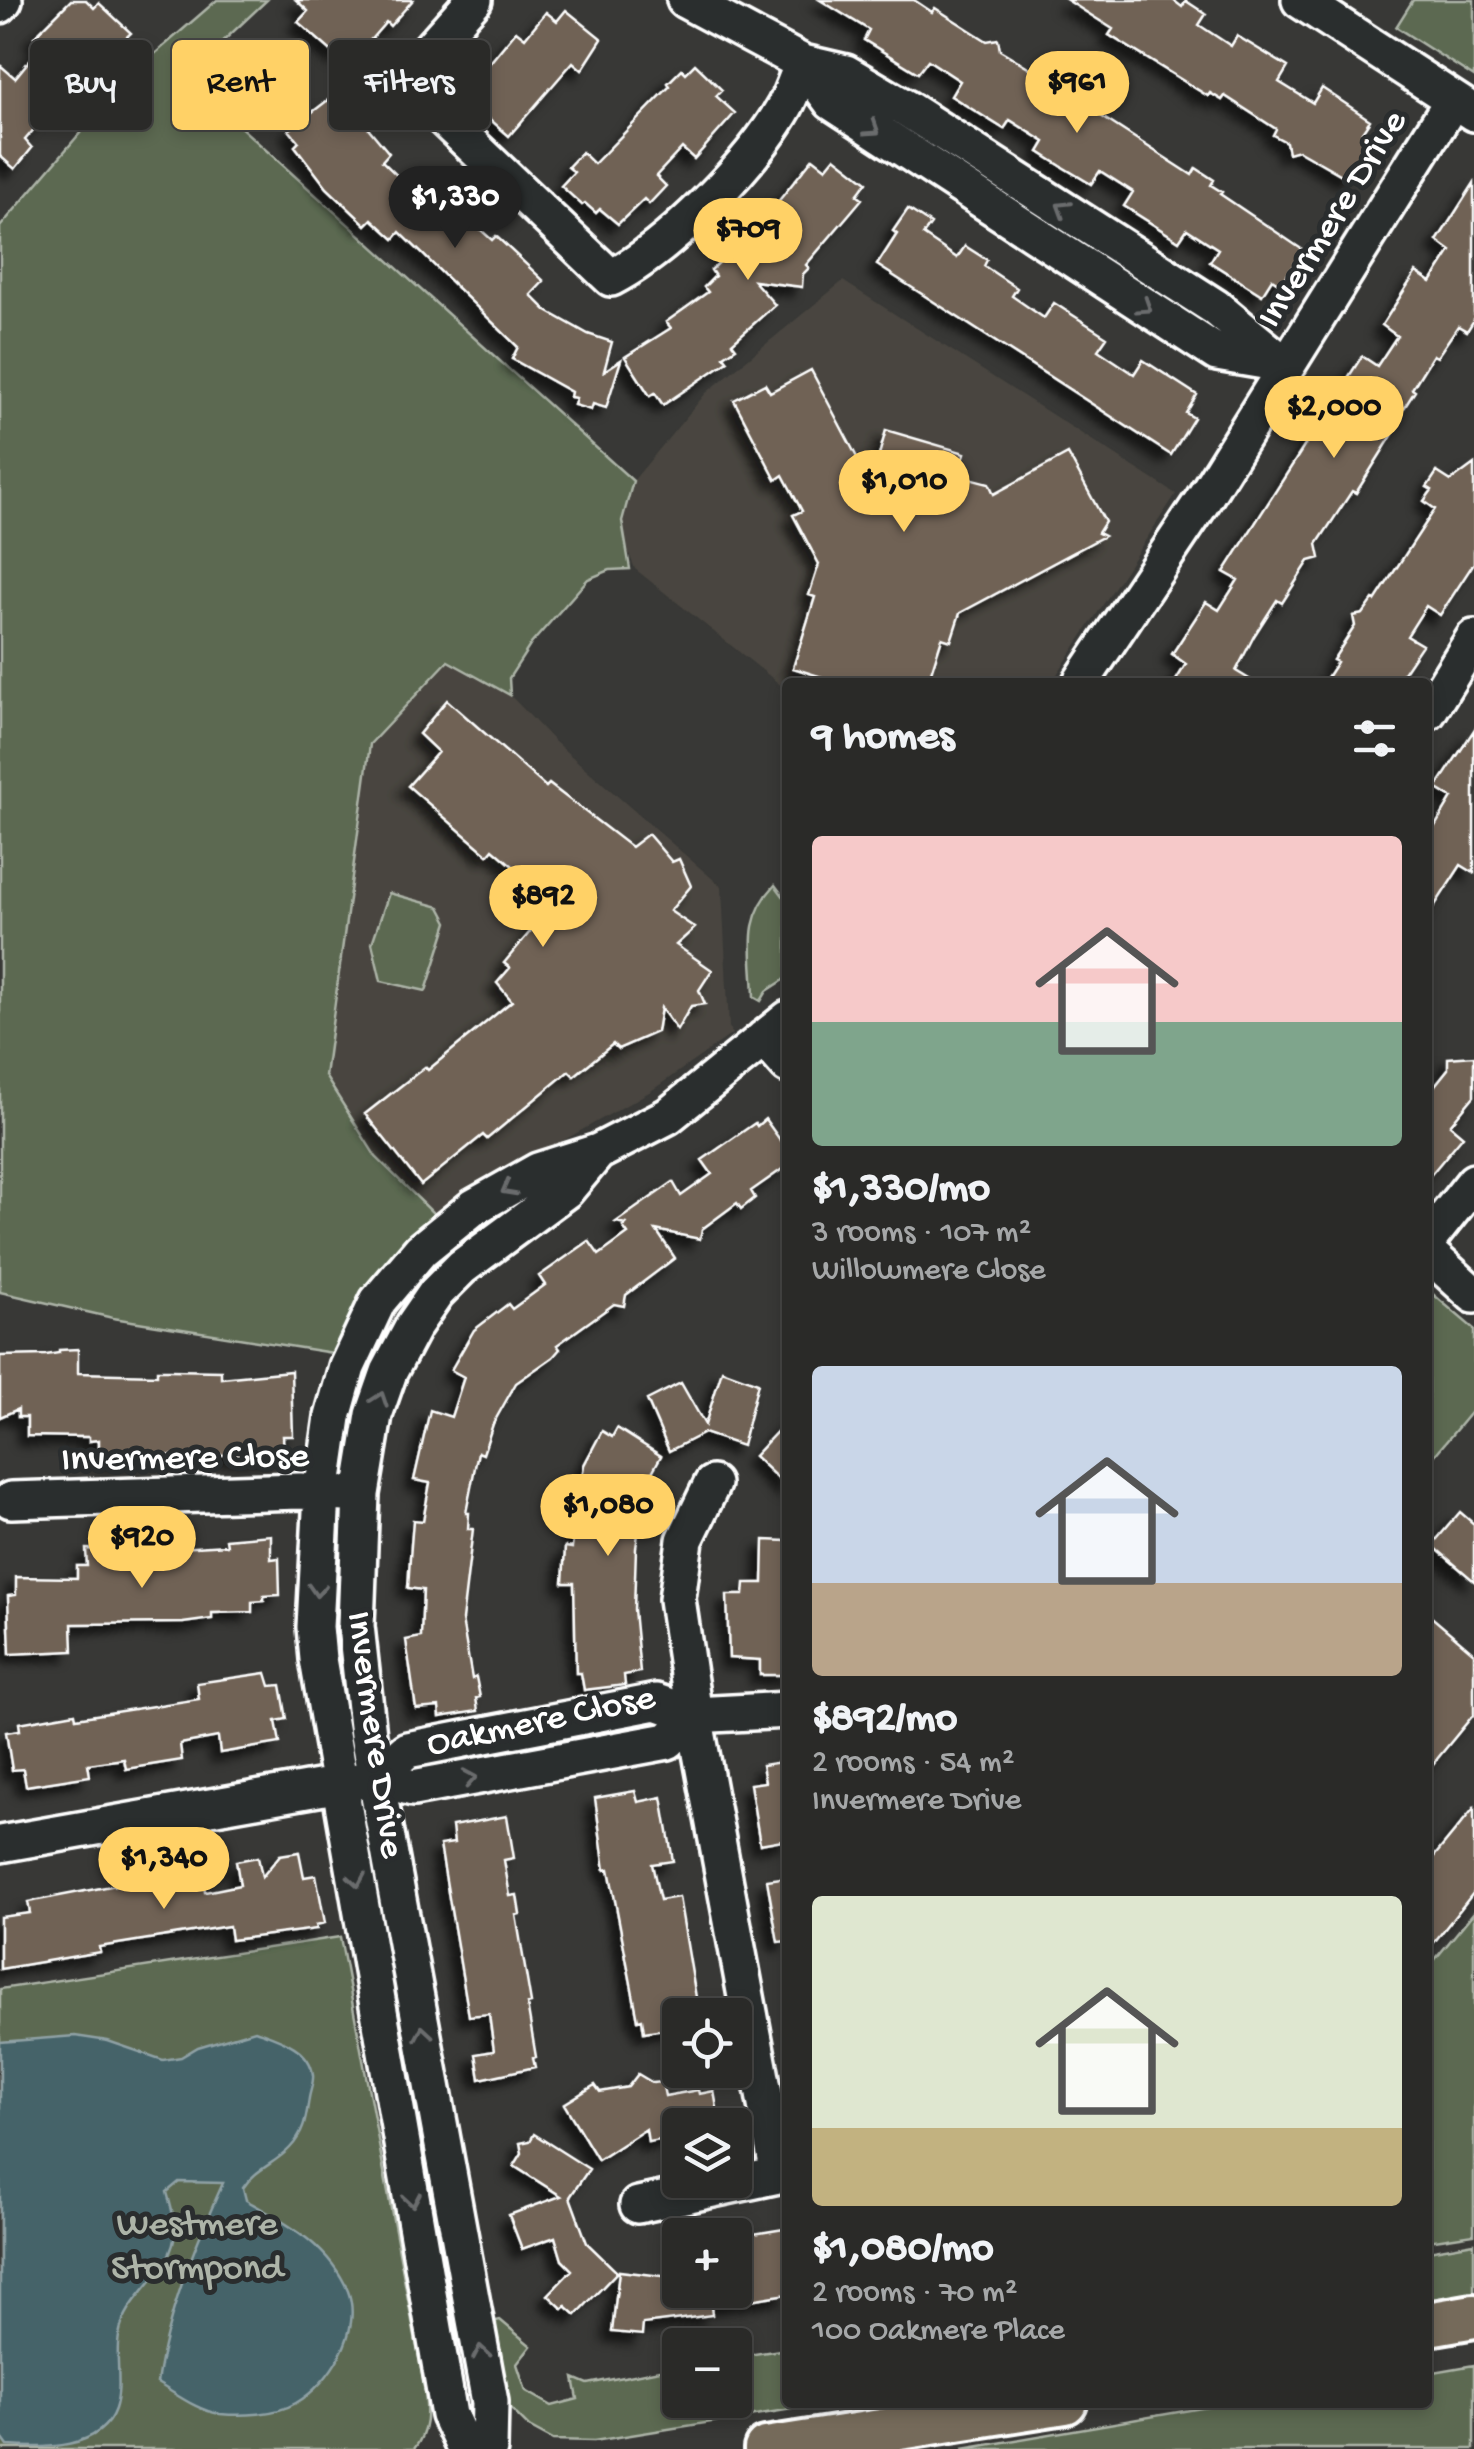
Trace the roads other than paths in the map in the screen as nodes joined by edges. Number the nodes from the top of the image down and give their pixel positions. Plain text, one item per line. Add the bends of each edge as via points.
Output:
1 (474, 0) edge
2 (685, 0) edge
3 (1300, 0) edge
4 (803, 63) junction
5 (1463, 107) edge
6 (1285, 365) junction
7 (1474, 638) edge
8 (1084, 678) edge
9 (1432, 706) edge
10 (776, 1028) edge
11 (598, 1152) junction
12 (1474, 1182) edge
13 (1432, 1235) edge
14 (1432, 1257) edge
15 (1474, 1294) edge
16 (712, 1484) dead end
17 (322, 1493) junction
18 (362, 1494) junction
19 (11, 1500) dead end
20 (782, 1710) edge
21 (694, 1715) junction
22 (358, 1781) junction
23 (0, 1844) edge
24 (782, 2169) edge
25 (782, 2174) edge
26 (638, 2205) dead end
27 (1474, 2316) edge
28 (1432, 2323) edge
29 (1474, 2345) edge
30 (1432, 2351) edge
31 (1020, 2408) edge
32 (466, 2449) edge
33 (489, 2449) edge
34 (766, 2449) edge

1 - 4 street via 411,70 412,96 611,278 686,220 746,161 785,105
2 - 4 street
3 - 5 street
4 - 6 street via 846,73 904,107 1215,307
5 - 6 street, Invermere Drive
6 - 8 street, Invermere Drive
7 - 9 street
10 - 11 street, Invermere Drive via 668,1116
11 -> 17 street, Invermere Drive via 538,1171 474,1207 421,1250 378,1301 342,1384
18 -> 11 street, Invermere Drive via 374,1416 389,1372 436,1293 566,1190
12 - 13 street
14 - 15 street
16 - 21 street via 686,1540 677,1599
17 - 18 street, Invermere Close
17 - 19 street, Invermere Close
17 -> 22 street, Invermere Drive via 315,1627
18 - 22 street, Invermere Drive
20 - 21 street, Oakmere Close
21 - 22 street, Oakmere Close via 656,1702 407,1750
21 - 24 street, Oakmere Close
22 - 23 street
22 -> 32 street, Invermere Drive via 449,2414
33 -> 22 street, Invermere Drive via 490,2402
25 - 26 street
27 - 28 main road
29 - 30 main road
31 - 34 main road

